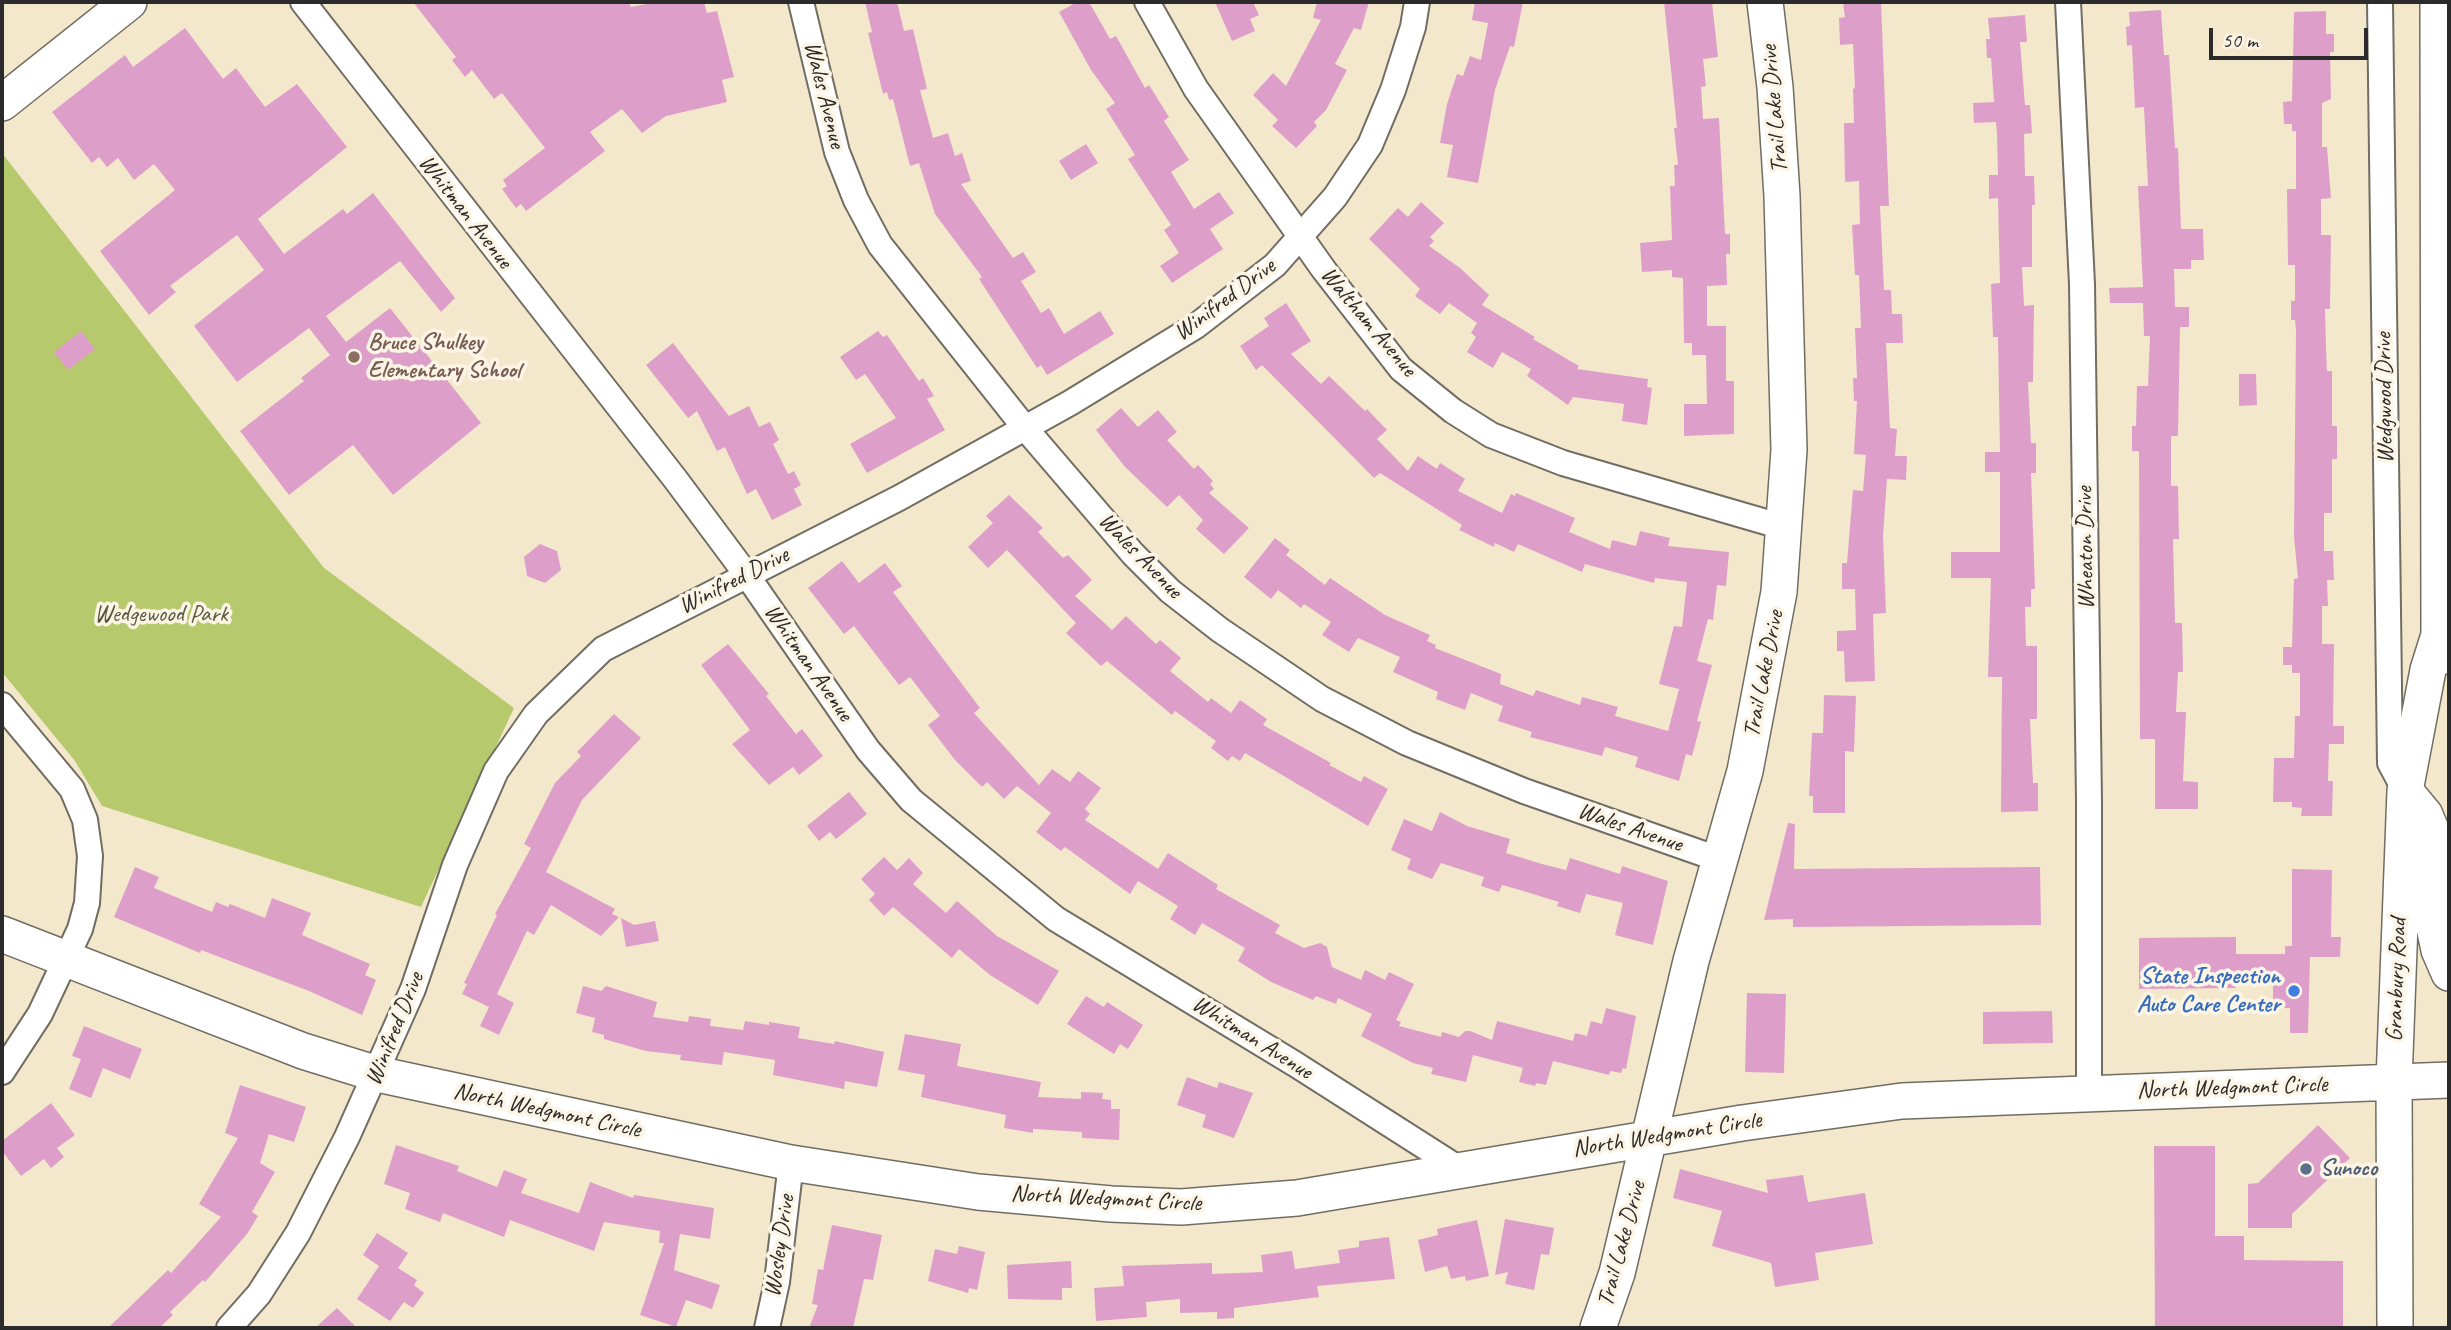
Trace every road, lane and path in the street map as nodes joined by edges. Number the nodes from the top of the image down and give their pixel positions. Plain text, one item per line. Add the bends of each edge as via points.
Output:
1 (128, 2) edge
2 (303, 2) edge
3 (801, 2) edge
4 (1147, 2) edge
5 (1417, 2) edge
6 (1765, 2) edge
7 (2068, 2) edge
8 (2381, 2) edge
9 (2438, 2) edge
10 (2, 103) edge
11 (1300, 237) junction
12 (1025, 428) junction
13 (1783, 527) junction
14 (746, 574) junction
15 (2444, 650) edge
16 (2, 705) edge
17 (2405, 791) junction
18 (1721, 860) junction
19 (2, 934) edge
20 (68, 958) junction
21 (2449, 973) edge
22 (2, 1072) edge
23 (377, 1074) junction
24 (2449, 1080) edge
25 (2394, 1081) junction
26 (2089, 1095) junction
27 (1649, 1138) junction
28 (791, 1163) junction
29 (1458, 1168) junction
30 (229, 1328) edge
31 (767, 1328) edge
32 (1598, 1328) edge
33 (2395, 1328) edge

1 - 10 street
2 - 14 street, Whitman Avenue
3 - 12 street, Wales Avenue via 837,152 856,200 880,244
4 - 11 street, Waltham Avenue via 1196,89
5 - 11 street, Winifred Drive via 1393,90 1370,145 1335,197
6 - 13 street, Trail Lake Drive via 1776,87 1782,196 1789,450
7 - 26 street, Wheaton Drive via 2082,284
8 - 17 street, Wedgwood Drive via 2390,763
9 - 15 street, Granbury Road
11 - 12 street, Winifred Drive via 1275,265 1196,326
11 - 13 street, Waltham Avenue via 1401,369 1491,435 1563,463
12 - 14 street, Winifred Drive via 899,498
12 - 18 street, Wales Avenue via 1170,591 1220,631 1322,699 1407,743
13 - 18 street, Trail Lake Drive via 1779,592 1745,771
14 - 23 street, Winifred Drive via 603,649 536,714 496,771
14 - 29 street, Whitman Avenue via 868,750 911,800 955,839 1056,919
15 - 17 street, Granbury Road via 2428,670
16 - 20 street via 72,789 85,820 90,856 87,903
17 - 21 street via 2425,815 2432,834 2433,922
17 - 25 street, Granbury Road
18 - 27 street, Trail Lake Drive
19 - 20 street, North Wedgmont Circle
20 - 22 street via 40,1014
20 - 23 street, North Wedgmont Circle via 239,1027
23 - 28 street, North Wedgmont Circle
23 - 30 street, Winifred Drive via 298,1233 259,1294
24 - 25 street, North Wedgmont Circle
25 - 26 street, North Wedgmont Circle
25 - 33 street, Granbury Road
26 - 27 street, North Wedgmont Circle via 1902,1101
27 - 29 street, North Wedgmont Circle
27 - 32 street, Trail Lake Drive via 1617,1273
28 - 29 street, North Wedgmont Circle via 978,1192 1181,1207 1297,1198
28 - 31 street, Wosley Drive

